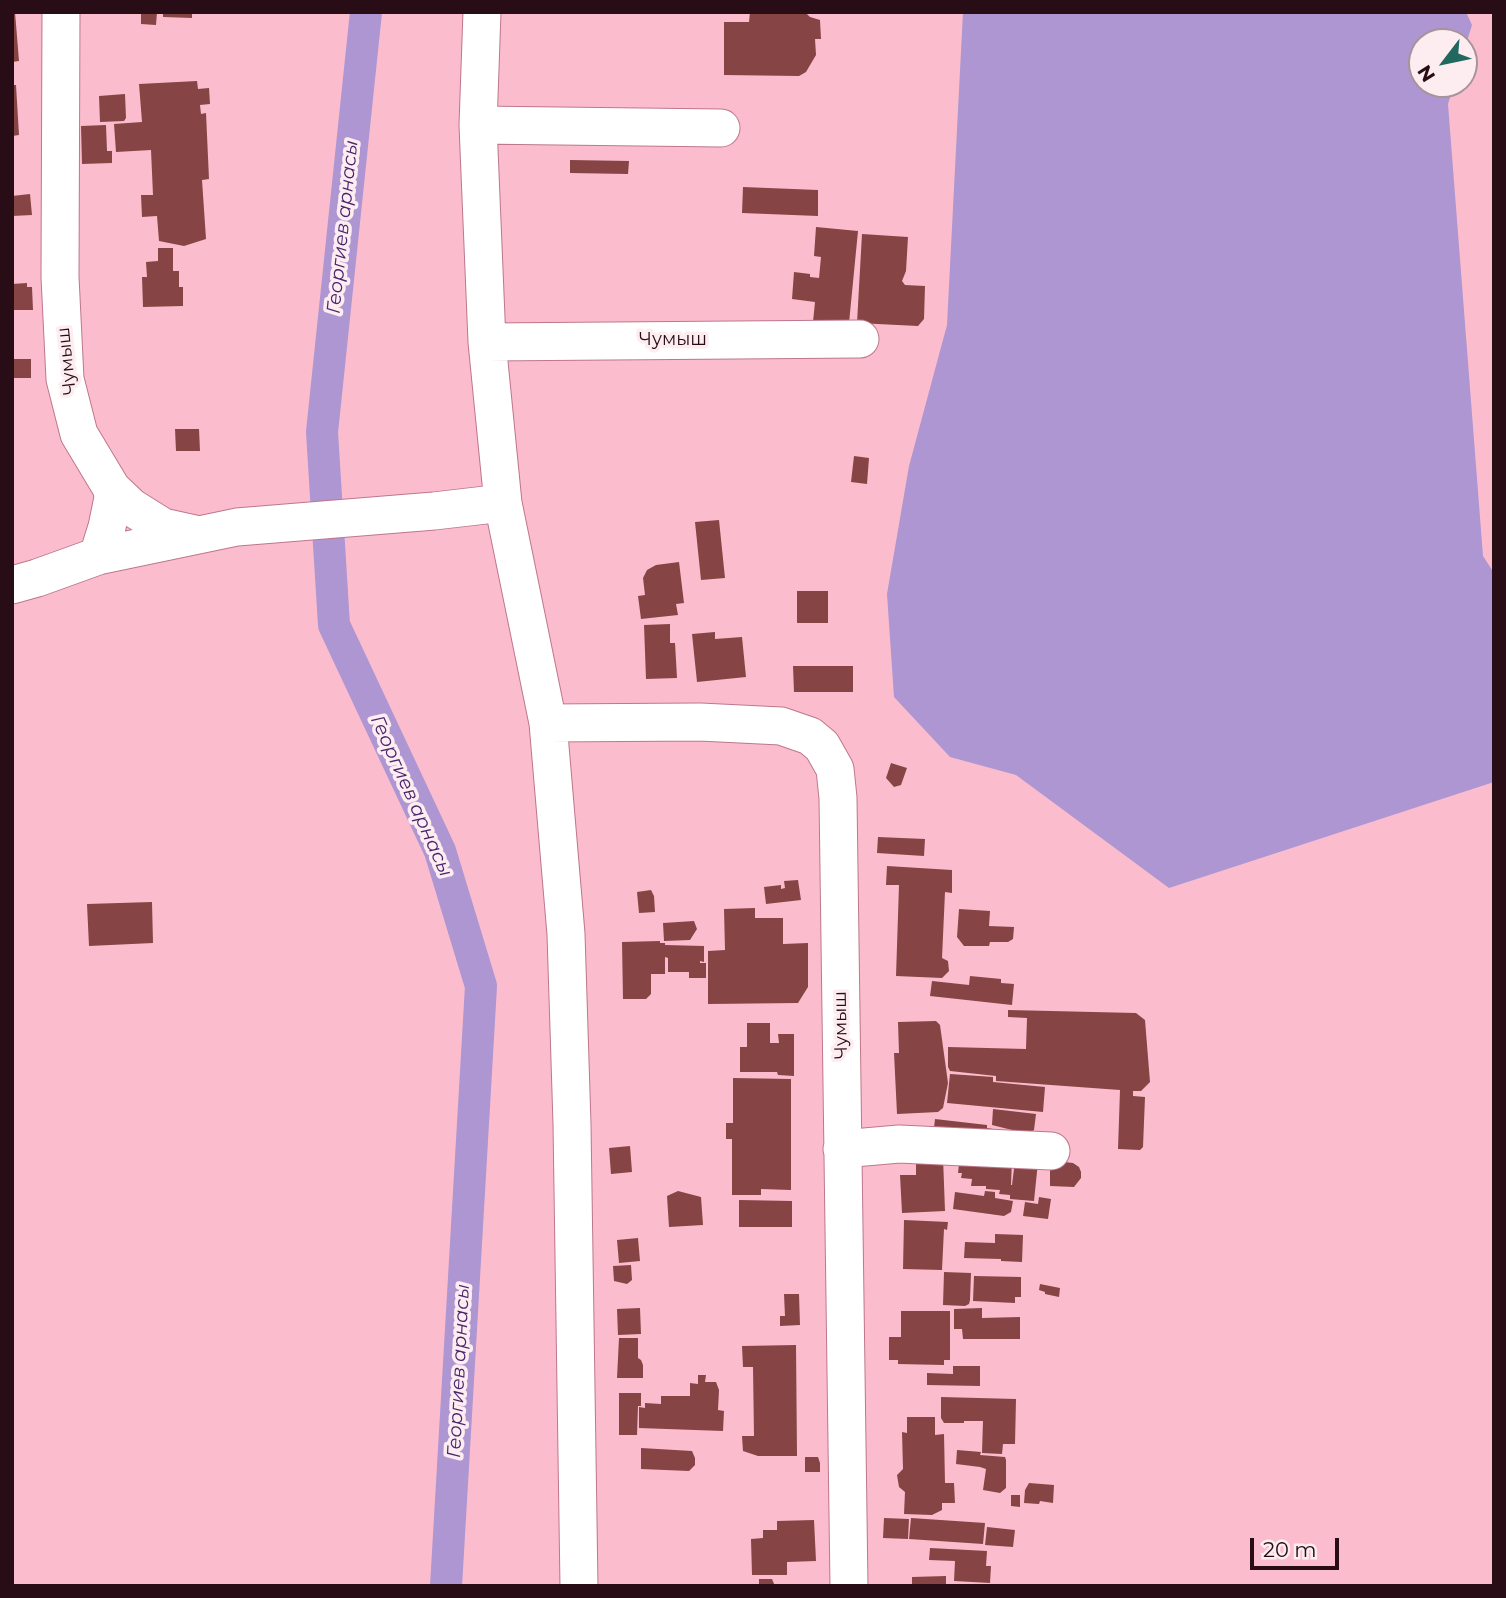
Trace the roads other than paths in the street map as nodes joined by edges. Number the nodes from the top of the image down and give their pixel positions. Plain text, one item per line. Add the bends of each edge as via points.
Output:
1 (61, 12) edge
2 (482, 12) edge
3 (478, 125) junction
4 (721, 128) dead end
5 (860, 339) dead end
6 (487, 342) junction
7 (112, 489) junction
8 (503, 503) junction
9 (197, 534) junction
10 (99, 556) junction
11 (12, 585) edge
12 (548, 723) junction
13 (842, 1149) junction
14 (1051, 1151) dead end
15 (579, 1586) edge
16 (849, 1586) edge

1 - 7 street, Чумыш via 60,277 65,379 79,434
2 - 3 street
3 - 4 street
3 - 6 street
5 - 6 street, Чумыш
6 - 8 street
7 - 9 street, Чумыш via 163,527
7 - 10 street
8 - 9 street
8 - 12 street
9 - 10 street
10 - 11 street
12 - 13 street, Чумыш via 781,726 810,736 822,746 835,769 838,798
12 - 15 street via 566,934
13 - 14 street via 899,1144
13 - 16 street, Чумыш

